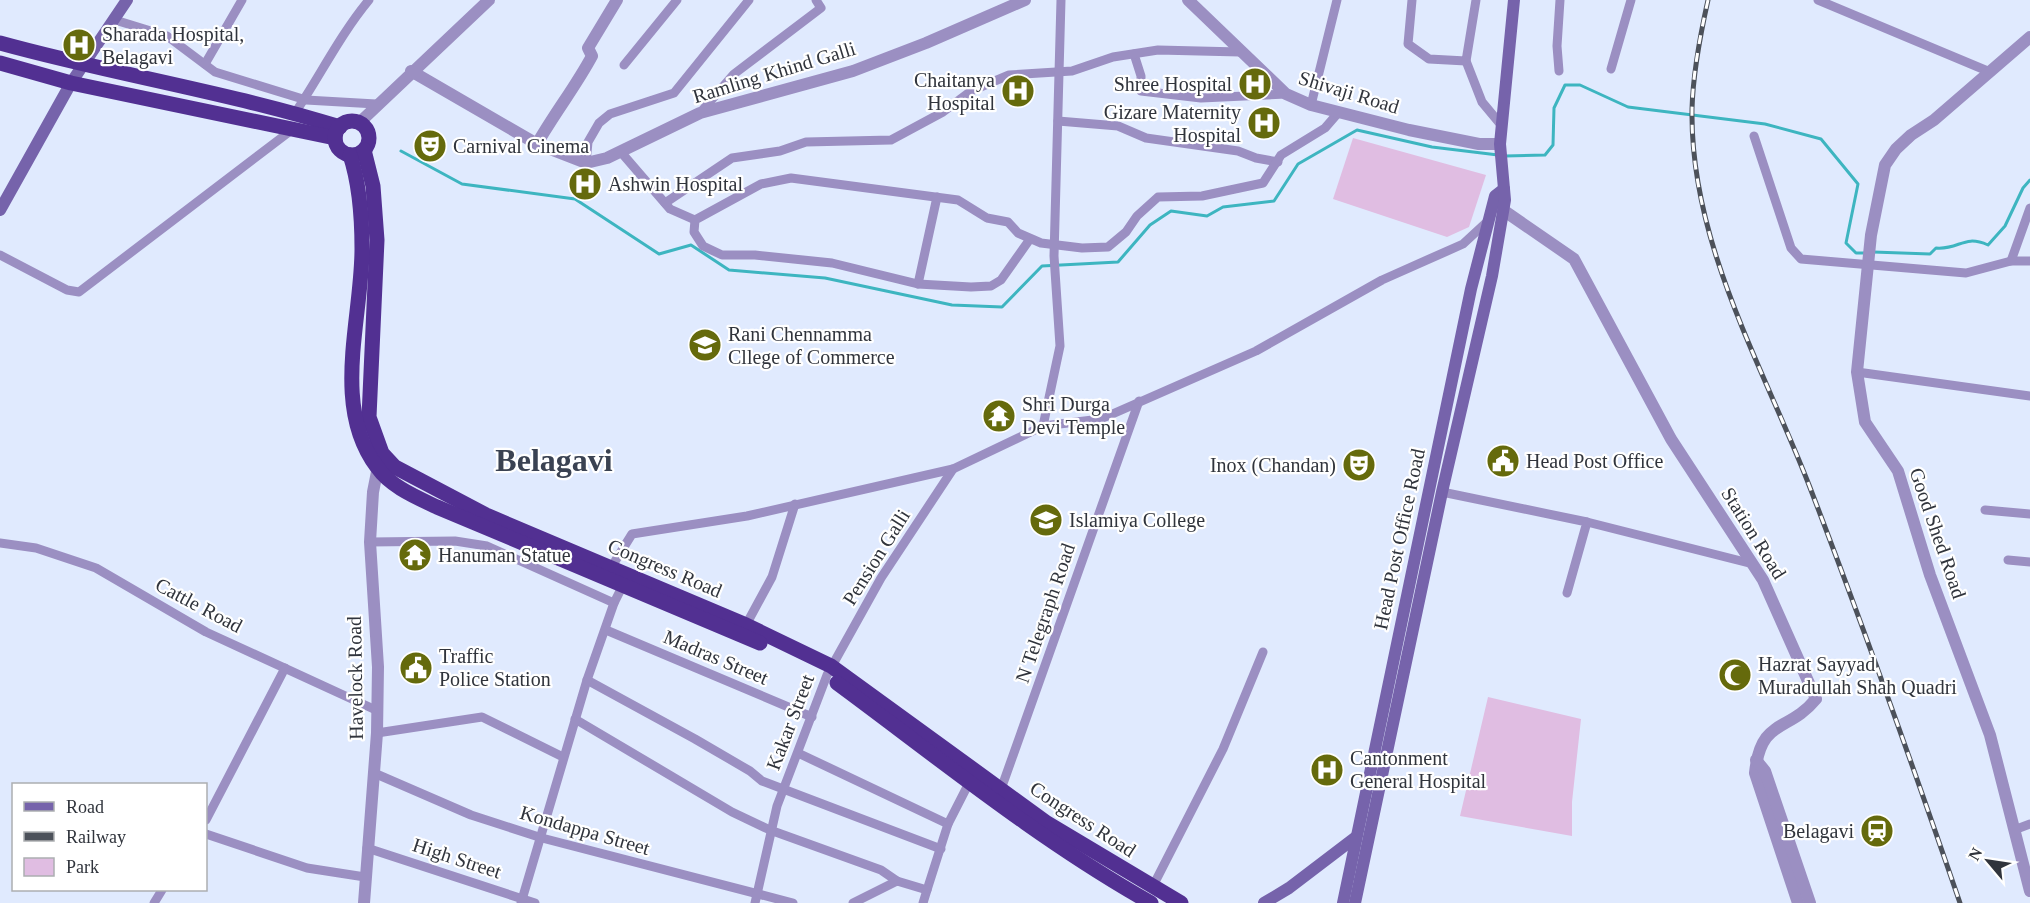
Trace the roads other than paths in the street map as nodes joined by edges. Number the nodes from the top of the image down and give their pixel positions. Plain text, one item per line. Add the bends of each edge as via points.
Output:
1 (128, 0) edge
2 (242, 0) edge
3 (369, 0) edge
4 (617, 0) edge
5 (677, 0) edge
6 (749, 0) edge
7 (816, 0) edge
8 (1025, 0) edge
9 (1061, 0) edge
10 (1188, 0) edge
11 (1337, 0) edge
12 (1412, 0) edge
13 (1476, 0) edge
14 (1514, 0) edge
15 (1560, 0) edge
16 (1631, 0) edge
17 (1818, 0) edge
18 (485, 1) edge
19 (115, 20) junction
20 (2030, 37) edge
21 (0, 43) edge
22 (1240, 52) junction
23 (1134, 54) junction
24 (1466, 61) junction
25 (0, 63) edge
26 (205, 64) junction
27 (624, 65) dead end
28 (84, 66) junction
29 (1611, 69) dead end
30 (1559, 71) dead end
31 (411, 72) junction
32 (1058, 72) junction
33 (1990, 72) junction
34 (71, 83) junction
35 (1286, 94) junction
36 (306, 100) junction
37 (376, 104) junction
38 (1311, 105) junction
39 (1338, 112) junction
40 (295, 113) junction
41 (700, 113) junction
42 (1058, 121) junction
43 (359, 123) junction
44 (1502, 126) junction
45 (293, 129) junction
46 (337, 132) junction
47 (1754, 136) dead end
48 (537, 144) junction
49 (1501, 148) junction
50 (620, 151) junction
51 (357, 153) junction
52 (1278, 162) junction
53 (586, 163) junction
54 (1504, 189) junction
55 (937, 197) junction
56 (665, 203) junction
57 (2030, 208) edge
58 (0, 210) edge
59 (1503, 210) junction
60 (695, 220) junction
61 (1488, 221) junction
62 (1029, 239) junction
63 (1054, 244) junction
64 (0, 255) edge
65 (1868, 256) junction
66 (2011, 261) junction
67 (2030, 261) edge
68 (918, 284) junction
69 (1857, 372) junction
70 (2030, 396) edge
71 (1139, 402) junction
72 (1043, 426) junction
73 (382, 453) junction
74 (377, 468) junction
75 (953, 469) junction
76 (1442, 492) junction
77 (795, 504) junction
78 (1985, 510) dead end
79 (2030, 514) edge
80 (1587, 522) junction
81 (370, 542) junction
82 (0, 543) edge
83 (2008, 560) dead end
84 (2030, 562) edge
85 (1753, 564) junction
86 (608, 573) junction
87 (623, 585) junction
88 (1567, 593) dead end
89 (614, 603) junction
90 (746, 625) junction
91 (606, 630) junction
92 (1263, 652) dead end
93 (285, 668) junction
94 (829, 670) junction
95 (587, 680) junction
96 (378, 711) junction
97 (812, 717) junction
98 (575, 719) junction
99 (377, 733) junction
100 (798, 753) junction
101 (563, 757) junction
102 (1756, 760) junction
103 (374, 773) junction
104 (971, 776) junction
105 (783, 791) junction
106 (998, 796) junction
107 (1360, 816) junction
108 (207, 818) edge
109 (1374, 818) junction
110 (2030, 824) edge
111 (948, 825) junction
112 (770, 830) junction
113 (2014, 830) junction
114 (207, 834) edge
115 (1356, 837) junction
116 (542, 838) junction
117 (367, 848) junction
118 (941, 849) junction
119 (365, 877) junction
120 (897, 881) junction
121 (927, 890) junction
122 (2030, 891) edge
123 (1152, 895) edge
124 (757, 898) edge
125 (522, 901) edge
126 (364, 903) edge
127 (535, 903) edge
128 (793, 903) edge
129 (852, 903) edge
130 (923, 903) edge
131 (1181, 903) edge
132 (1264, 903) edge
133 (1343, 903) edge
134 (1355, 903) edge
135 (1798, 903) edge
136 (1810, 903) edge

1 - 19 main road
2 - 26 street
3 - 36 street via 352,21
4 - 48 street via 588,48 592,56 587,66
5 - 27 street
6 - 53 street via 674,93 610,114 599,123 588,142
7 - 41 street via 821,8 734,74
8 - 41 street, Ramling Khind Galli via 853,71
9 - 32 street
10 - 22 street, Shivaji Road
11 - 38 street
12 - 24 street via 1408,44 1429,59
13 - 24 street
14 - 44 main road, Head Post Office Road
15 - 30 street
16 - 29 street
17 - 33 street
18 - 31 street
19 - 26 street via 167,36
19 - 28 main road
20 - 33 street, Good Shed Road
21 - 28 highway
22 - 23 street via 1158,50
22 - 35 street, Shivaji Road
23 - 32 street
23 - 35 street via 1141,91 1201,98
24 - 44 street via 1482,102
25 - 34 highway
26 - 36 street via 215,72
28 - 34 main road
28 - 40 highway
31 - 37 street
31 - 48 street
32 - 42 street
32 - 56 street via 1010,75 971,91 943,112 891,140 806,142 780,151 732,158
33 - 65 street, Good Shed Road via 1896,149 1885,165
34 - 45 highway
34 - 58 main road
35 - 38 street, Shivaji Road
36 - 37 street
36 - 40 street
37 - 43 street
38 - 39 street, Shivaji Road
39 - 49 street, Shivaji Road
39 - 52 street via 1325,128 1281,155
40 - 46 highway
41 - 50 street, Ramling Khind Galli
42 - 52 street via 1118,126 1146,138 1238,151
42 - 63 street
43 - 46 highway via 349,122
43 - 51 highway via 369,139
44 - 49 main road, Head Post Office Road
45 - 46 highway
45 - 64 street via 79,292 67,290
46 - 51 highway via 338,148
47 - 65 street via 1797,256 1805,260
48 - 53 street
49 - 54 main road, Head Post Office Road
50 - 53 street, Ramling Khind Galli
50 - 56 street
51 - 73 highway, Congress Road via 373,186 377,240 369,417
51 - 74 highway, Congress Road via 362,250 353,406 362,444
52 - 63 street via 1263,183 1202,196 1158,197 1108,247
54 - 59 main road, Head Post Office Road
54 - 61 main road, Head Post Office Road via 1495,196
55 - 60 street via 791,178 761,184
55 - 62 street via 958,200 987,218 1008,222
55 - 68 street
56 - 60 street
57 - 66 street
59 - 61 street
59 - 76 main road, Head Post Office Road via 1492,276
59 - 85 street, Station Road via 1574,258 1671,439
60 - 68 street via 694,232 703,246 722,255 832,263
61 - 71 street via 1463,244 1383,280 1256,351
61 - 107 main road, Head Post Office Road
62 - 63 street
62 - 68 street via 1001,280 991,286
63 - 72 street via 1060,346
65 - 66 street via 1966,273
65 - 69 street, Good Shed Road
66 - 67 street
69 - 70 street
69 - 113 street, Good Shed Road via 1865,422 1898,471 1930,575 1990,735
71 - 72 street via 1101,419
71 - 106 street, N Telegraph Road
72 - 75 street
73 - 74 street, Havelock Road
73 - 86 highway, Congress Road via 395,467 418,481
74 - 81 street, Havelock Road
74 - 86 highway, Congress Road via 418,498
75 - 77 street
75 - 94 street, Pension Galli via 881,578
76 - 80 street
76 - 109 main road, Head Post Office Road
77 - 86 street via 747,516 632,534
77 - 90 street via 772,577
78 - 79 street
80 - 85 street
80 - 88 street
81 - 89 street via 455,541 488,546
81 - 96 street, Havelock Road
82 - 93 street, Cattle Road via 36,548 96,568 206,633
83 - 84 street
85 - 102 street, Station Road via 1816,699 1809,708 1770,730
86 - 87 highway, Congress Road
86 - 90 highway, Congress Road
87 - 89 street
87 - 94 highway, Congress Road
89 - 91 street
90 - 94 highway, Congress Road
91 - 95 street
91 - 97 street, Madras Street
92 - 123 street via 1223,749
93 - 96 street, Cattle Road
93 - 108 street
94 - 97 street, Kakar Street
94 - 104 highway, Congress Road
95 - 98 street
95 - 105 street
96 - 99 street, Havelock Road
97 - 100 street, Kakar Street
98 - 101 street
98 - 112 street via 732,812
99 - 101 street via 477,717
99 - 103 street, Havelock Road
100 - 105 street, Kakar Street
100 - 111 street
101 - 116 street
102 - 135 street via 1755,773
102 - 136 street via 1765,771
103 - 116 street, Kondappa Street via 471,815
103 - 117 street, Havelock Road
104 - 106 highway, Congress Road
104 - 111 street
105 - 112 street, Kakar Street
105 - 118 street
106 - 123 highway, Congress Road via 1054,843
107 - 109 main road
107 - 115 main road, Head Post Office Road
109 - 134 main road, Head Post Office Road
110 - 113 street
111 - 118 street
112 - 120 street via 868,865
112 - 124 street, Kakar Street
113 - 122 street, Good Shed Road
114 - 119 street via 307,868
115 - 132 main road
115 - 133 main road, Head Post Office Road
116 - 124 street, Kondappa Street
116 - 125 street
117 - 119 street, Havelock Road
117 - 125 street, High Street
118 - 121 street
119 - 126 street, Havelock Road
120 - 121 street
120 - 129 street
121 - 130 street
123 - 131 highway, Congress Road
124 - 128 street, Kondappa Street
125 - 127 street, High Street

